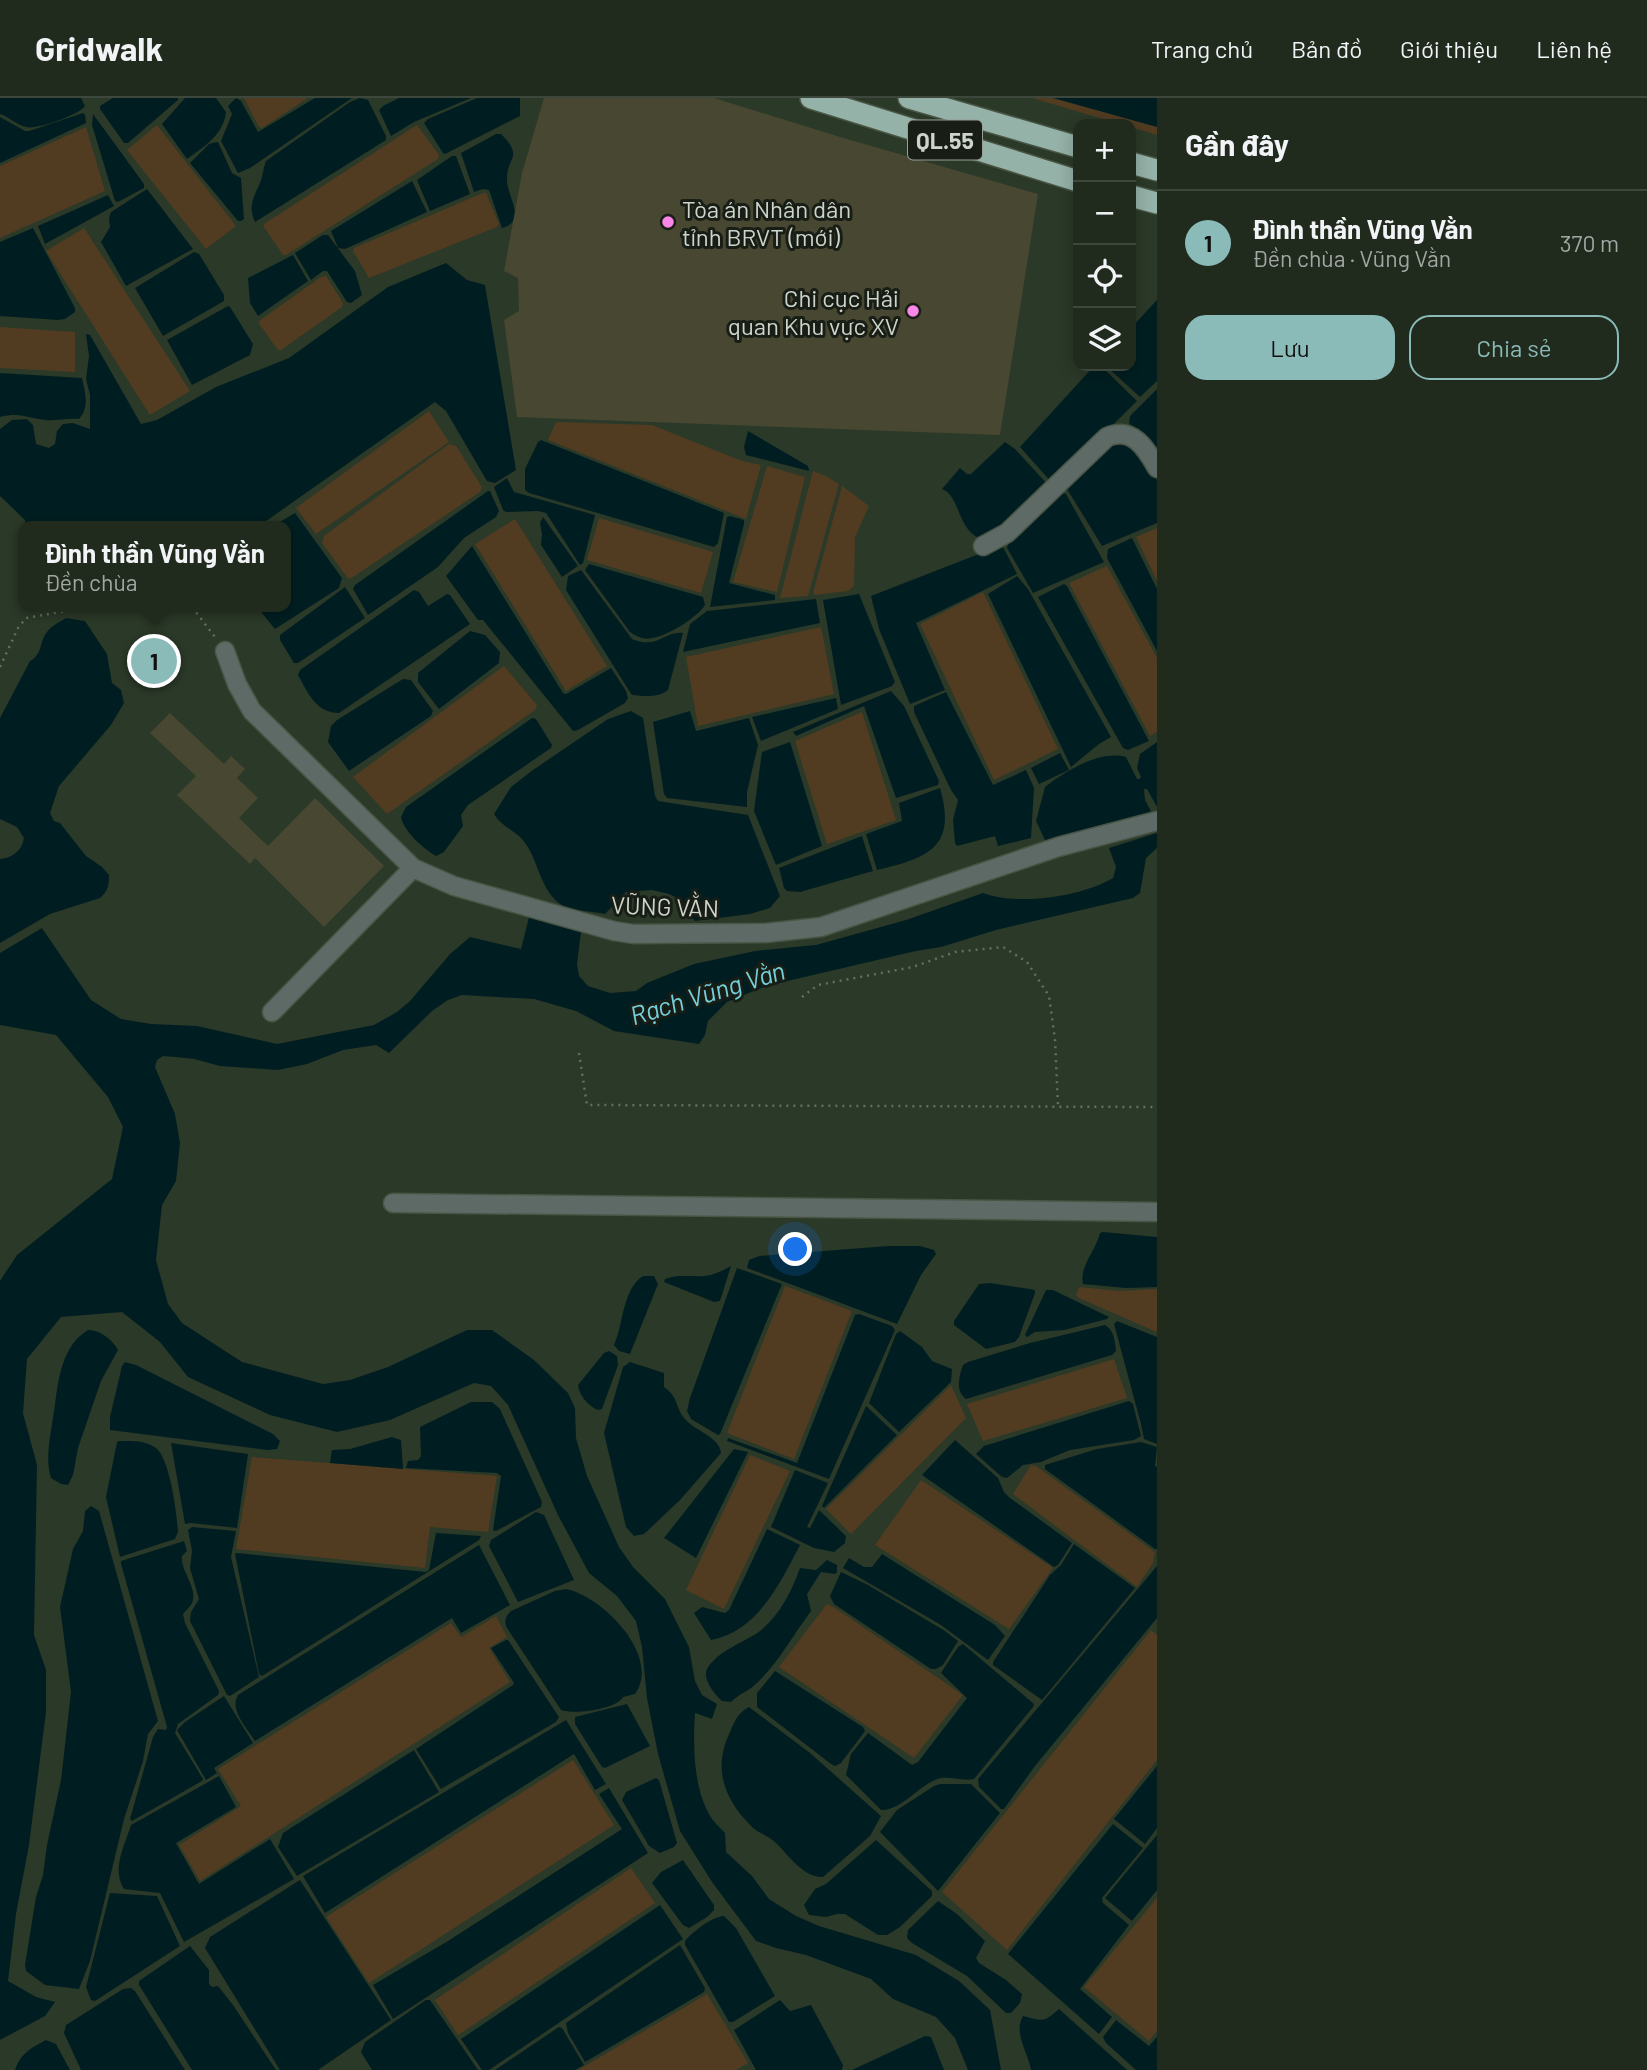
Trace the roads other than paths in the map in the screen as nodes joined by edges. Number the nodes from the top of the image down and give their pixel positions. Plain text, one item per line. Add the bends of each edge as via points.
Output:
1 (811, 98) edge
2 (908, 98) edge
3 (1073, 146) edge
4 (1136, 164) edge
5 (1157, 170) edge
6 (1073, 179) edge
7 (1136, 198) edge
8 (1157, 204) edge
9 (1157, 468) edge
10 (983, 546) dead end
11 (225, 651) road end
12 (1157, 821) edge
13 (413, 868) junction
14 (272, 1012) dead end
15 (393, 1203) dead end
16 (1157, 1212) edge

1 - 6 highway, QL.55
2 - 3 highway, QL.55
4 - 5 highway
7 - 8 highway
9 - 10 street via 1141,443 1128,434 1107,437 1007,533
11 - 13 street, VŨNG VẰN via 252,711
12 - 13 street, VŨNG VẰN via 1058,846 821,927 766,933 614,932 465,890
13 - 14 street
15 - 16 street

